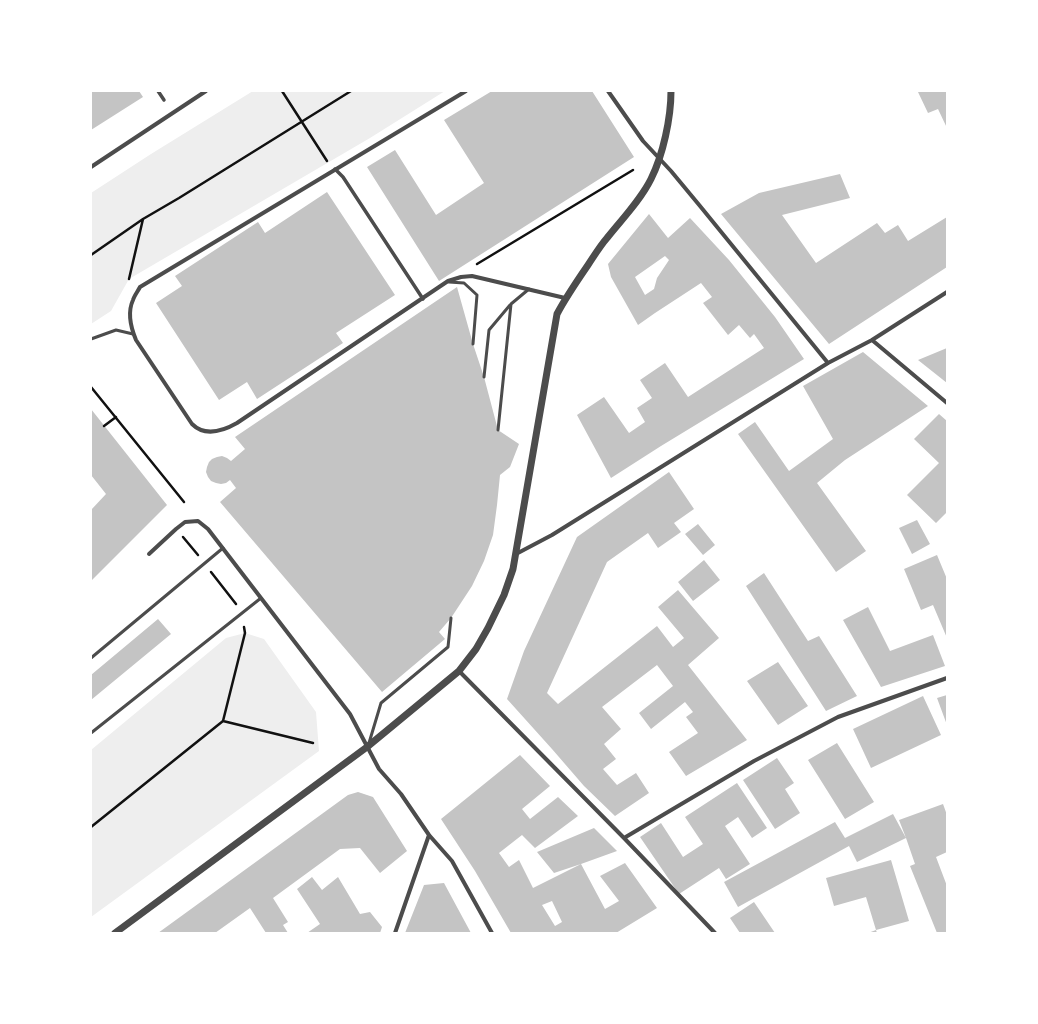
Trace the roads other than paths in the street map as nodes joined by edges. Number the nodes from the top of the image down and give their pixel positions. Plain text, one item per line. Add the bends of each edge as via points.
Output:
1 (158, 91) edge
2 (206, 91) edge
3 (466, 91) edge
4 (608, 91) edge
5 (671, 91) edge
6 (164, 100) dead end
7 (659, 158) junction
8 (91, 167) edge
9 (335, 169) junction
10 (448, 282) junction
11 (529, 289) junction
12 (947, 292) edge
13 (565, 298) junction
14 (423, 299) junction
15 (511, 304) junction
16 (134, 334) junction
17 (91, 339) edge
18 (872, 340) junction
19 (473, 344) dead end
20 (828, 363) junction
21 (484, 377) dead end
22 (947, 403) edge
23 (498, 430) dead end
24 (223, 548) junction
25 (149, 554) dead end
26 (516, 554) junction
27 (261, 598) junction
28 (451, 618) dead end
29 (91, 658) edge
30 (459, 671) junction
31 (947, 678) edge
32 (91, 733) edge
33 (368, 747) junction
34 (429, 835) junction
35 (624, 838) junction
36 (115, 933) edge
37 (395, 933) edge
38 (492, 933) edge
39 (715, 933) edge

1 - 6 street
2 - 8 street
3 - 9 street
4 - 7 street via 643,141
5 - 7 street
7 - 13 street via 643,193 606,239
7 - 20 street
9 - 14 street via 343,177
9 - 16 street via 140,287 132,300 129,314
10 - 11 street via 461,276 472,276
10 - 14 street
10 - 19 lane via 464,283 477,295
11 - 13 street
11 - 15 lane
12 - 18 street
13 - 26 street via 557,314
14 - 16 street via 237,423 223,430 209,432 202,431 192,424
15 - 21 lane via 489,330
15 - 23 lane
16 - 17 lane via 116,330
18 - 20 street
18 - 22 street
20 - 26 street via 552,535
24 - 25 street via 198,521 185,522
24 - 27 street
24 - 29 lane
26 - 30 street via 504,595 491,622 476,649
27 - 32 lane
27 - 33 street via 350,714
28 - 33 lane via 448,647 381,703
30 - 33 street
30 - 35 street
31 - 35 street via 838,718 754,761
33 - 34 street via 379,769 401,794
33 - 36 street
34 - 37 street
34 - 38 street via 452,861
35 - 39 street

